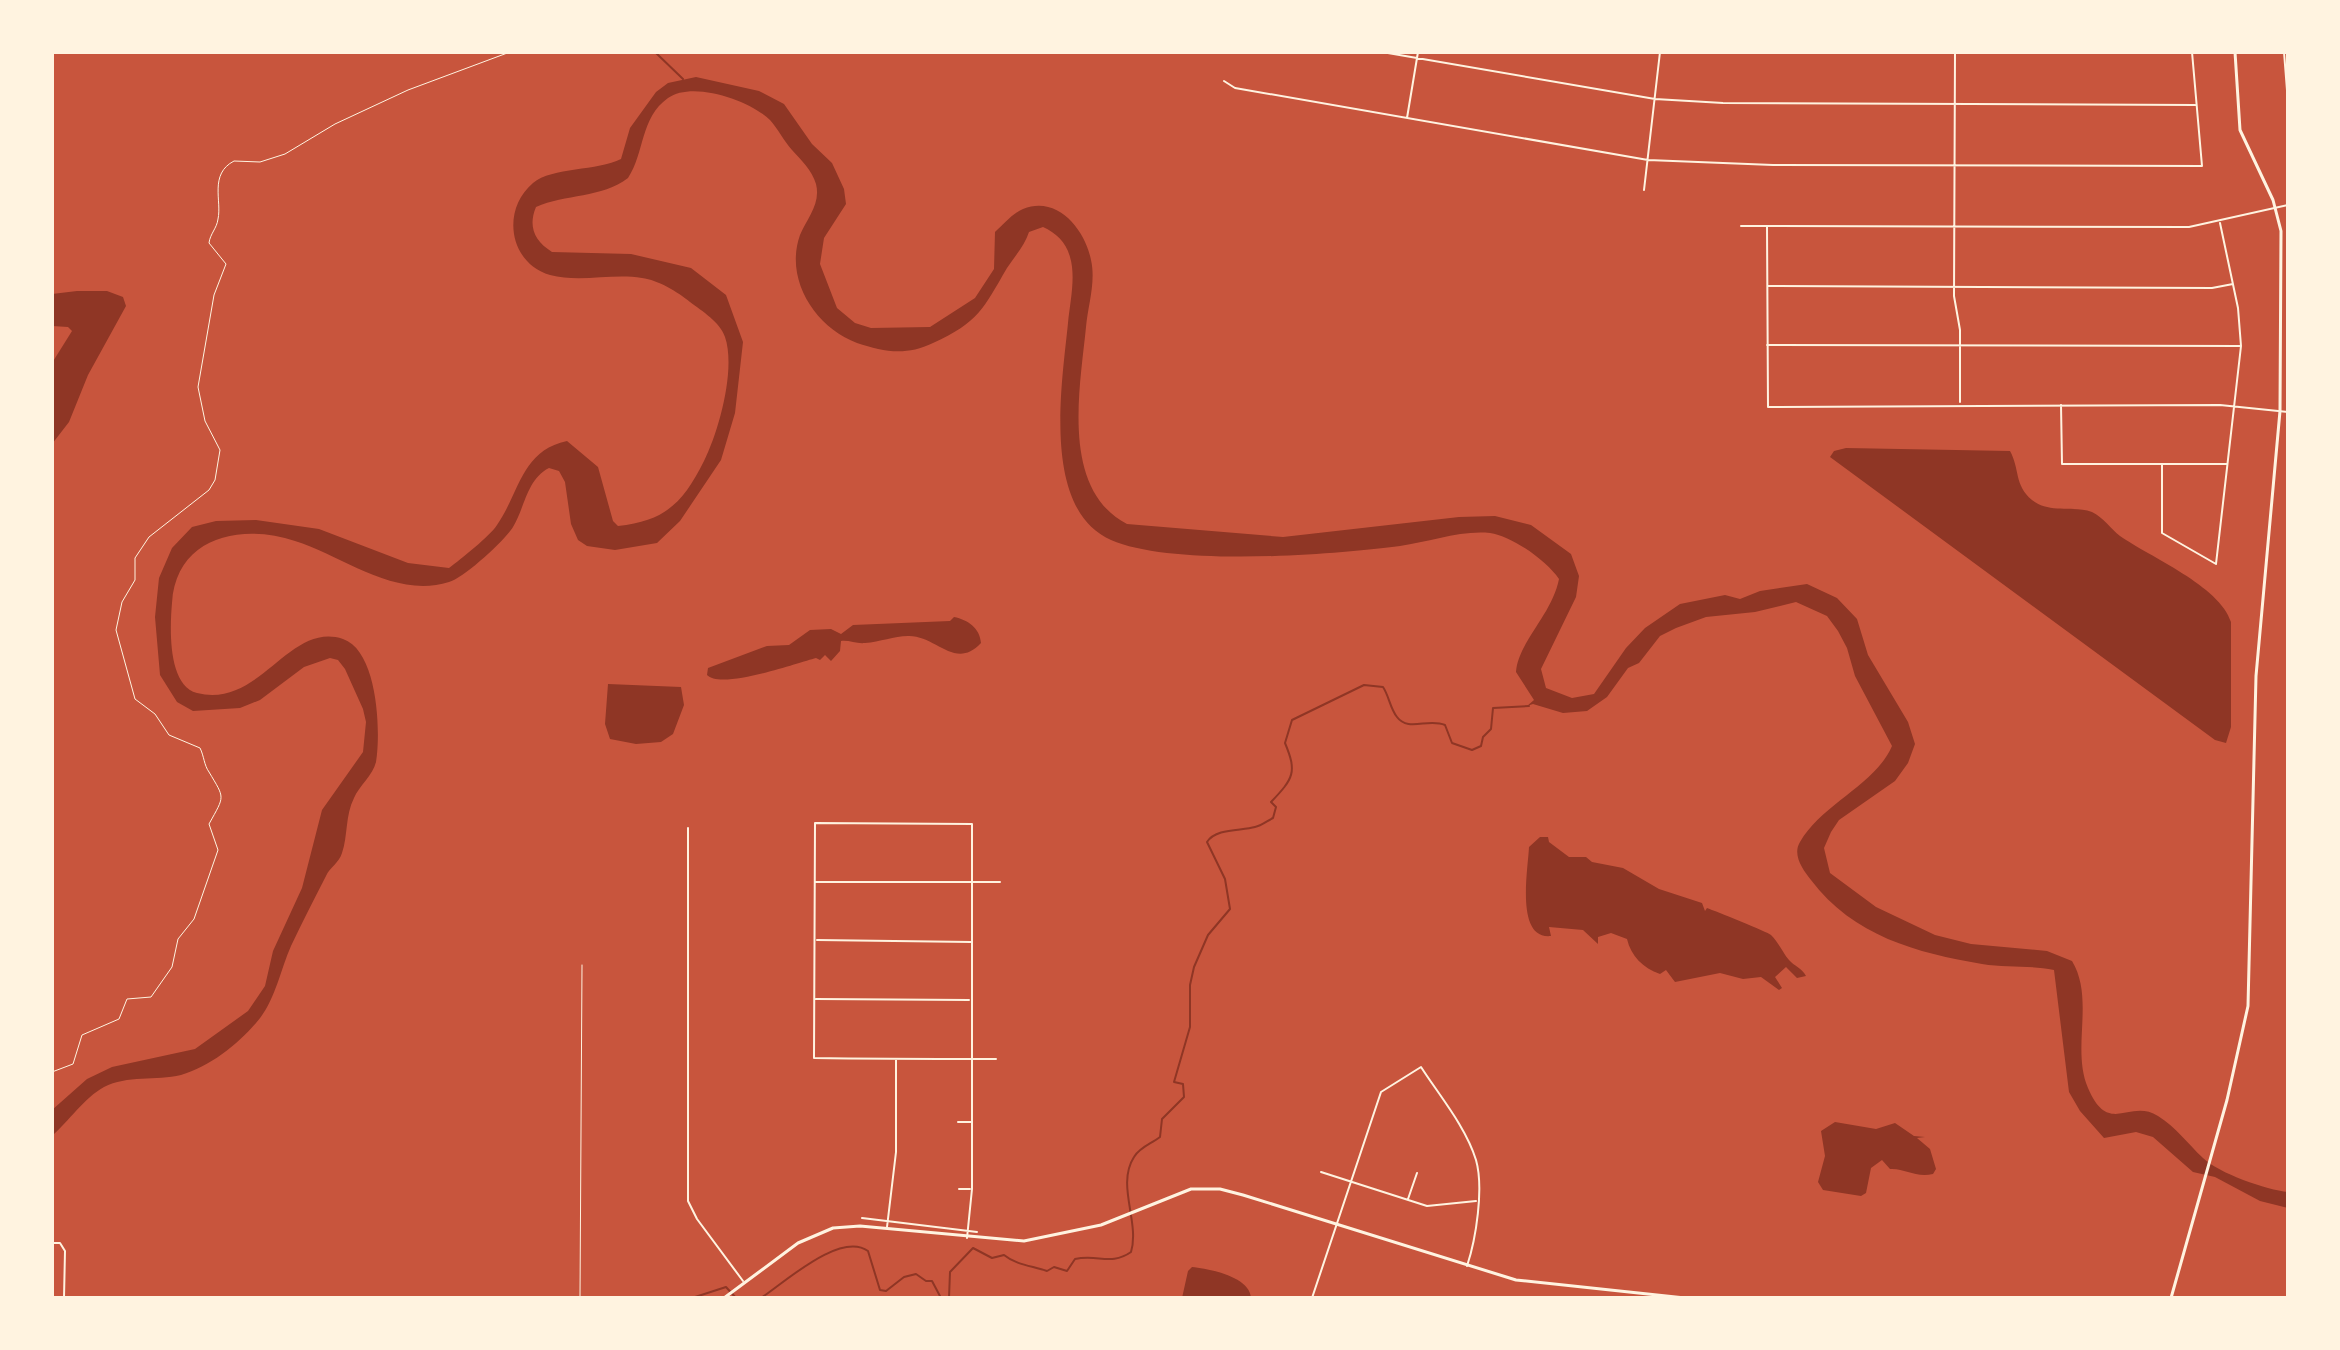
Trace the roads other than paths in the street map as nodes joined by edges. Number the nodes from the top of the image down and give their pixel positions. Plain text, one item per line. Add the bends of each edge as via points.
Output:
1 (1382, 52) edge
2 (1418, 52) edge
3 (1660, 52) edge
4 (1955, 52) edge
5 (2192, 52) edge
6 (2235, 52) edge
7 (2284, 52) edge
8 (1417, 58) junction
9 (1224, 81) dead end
10 (1655, 99) junction
11 (2288, 103) edge
12 (1955, 105) junction
13 (2196, 105) junction
14 (1406, 119) junction
15 (1648, 160) junction
16 (1955, 166) junction
17 (1644, 190) dead end
18 (2288, 205) edge
19 (2275, 206) junction
20 (2219, 222) junction
21 (1741, 226) dead end
22 (1767, 226) junction
23 (1955, 226) junction
24 (2233, 284) junction
25 (1767, 286) junction
26 (1954, 287) junction
27 (1766, 345) junction
28 (1960, 345) junction
29 (2241, 346) junction
30 (1960, 405) junction
31 (2061, 405) junction
32 (2235, 406) junction
33 (2280, 411) junction
34 (2288, 412) edge
35 (2162, 464) junction
36 (2228, 464) junction
37 (688, 828) dead end
38 (815, 882) junction
39 (972, 882) junction
40 (1000, 882) dead end
41 (815, 940) junction
42 (972, 942) junction
43 (582, 965) dead end
44 (815, 999) junction
45 (972, 1000) junction
46 (896, 1059) junction
47 (971, 1059) junction
48 (996, 1059) dead end
49 (958, 1122) dead end
50 (971, 1122) junction
51 (1321, 1172) dead end
52 (1417, 1173) dead end
53 (1350, 1182) junction
54 (959, 1189) dead end
55 (972, 1189) junction
56 (1408, 1200) junction
57 (1477, 1201) junction
58 (862, 1218) dead end
59 (887, 1221) junction
60 (1336, 1225) junction
61 (886, 1229) junction
62 (968, 1231) junction
63 (977, 1232) dead end
64 (967, 1238) junction
65 (52, 1243) edge
66 (1467, 1266) junction
67 (745, 1283) junction
68 (726, 1297) edge
69 (64, 1298) edge
70 (580, 1298) edge
71 (1312, 1298) edge
72 (1685, 1298) edge
73 (2173, 1298) edge

1 - 8 street
2 - 8 street
3 - 10 street
4 - 12 street
5 - 13 street
6 - 19 main road via 2240,130
7 - 11 street
8 - 10 street
8 - 14 street
9 - 14 street via 1235,88
10 - 12 street
10 - 15 street
12 - 13 street
12 - 16 street
13 - 16 street via 2202,166
14 - 15 street
15 - 16 street
15 - 17 street
16 - 23 street
18 - 19 street
19 - 20 street
19 - 33 main road via 2282,251
20 - 23 street via 2189,227
20 - 24 street
21 - 22 street
22 - 23 street
22 - 25 street
23 - 26 street
24 - 26 street
24 - 29 street
25 - 26 street
25 - 27 street
26 - 28 street
27 - 28 street
27 - 30 street via 1768,407
28 - 29 street
28 - 30 street
29 - 32 street
30 - 31 street
31 - 32 street
31 - 35 street via 2062,464
32 - 33 street
32 - 36 street
33 - 34 street
33 - 73 main road via 2256,676 2250,983 2244,1030
35 - 36 street
35 - 36 street via 2162,533 2216,564
37 - 67 street via 688,1201
38 - 39 street
38 - 39 street via 815,823 972,824
38 - 41 street
39 - 40 street
39 - 42 street
41 - 42 street
41 - 44 street
42 - 45 street
43 - 70 lane
44 - 45 street
44 - 46 street via 814,1058
45 - 47 street
46 - 47 street
46 - 59 street via 896,1152
47 - 48 street
47 - 50 street
49 - 50 street
50 - 55 street
51 - 53 street
52 - 56 street
53 - 56 street
53 - 57 street via 1381,1092 1421,1067 1475,1158
53 - 60 street
54 - 55 street
55 - 62 street
56 - 57 street via 1432,1207
57 - 66 street
58 - 59 street
59 - 61 street
59 - 62 street
60 - 64 main road via 1220,1189 1191,1189 1115,1220 1039,1239
60 - 66 main road
60 - 71 street
61 - 64 main road
61 - 67 main road via 824,1230
62 - 63 street
62 - 64 street
65 - 69 street via 60,1243 65,1251
66 - 72 main road via 1516,1280
67 - 68 main road

